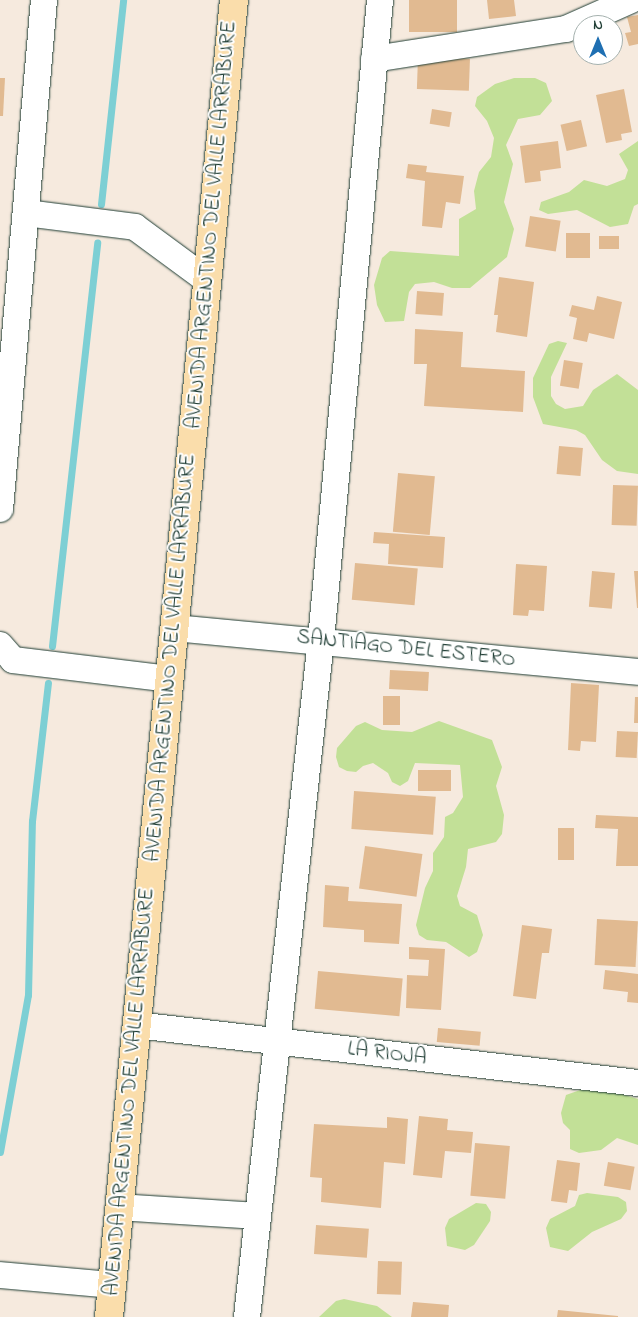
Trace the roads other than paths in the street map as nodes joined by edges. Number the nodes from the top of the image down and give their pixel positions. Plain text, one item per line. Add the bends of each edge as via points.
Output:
1 (44, 0) edge
2 (234, 0) edge
3 (380, 0) edge
4 (631, 0) edge
5 (374, 59) junction
6 (26, 213) junction
7 (207, 280) junction
8 (9, 298) edge
9 (0, 509) edge
10 (174, 628) junction
11 (321, 640) junction
12 (0, 645) edge
13 (638, 672) edge
14 (169, 679) junction
15 (136, 1025) junction
16 (276, 1041) junction
17 (638, 1083) edge
18 (119, 1207) junction
19 (257, 1216) junction
20 (0, 1275) edge
21 (112, 1285) junction
22 (109, 1317) edge
23 (247, 1317) edge

1 - 6 street
2 - 7 highway, AVENIDA ARGENTINO DEL VALLE LARRABURE
3 - 5 street
4 - 5 street via 566,29
5 - 11 street
6 - 7 street via 135,228
6 - 8 street
7 - 10 highway, AVENIDA ARGENTINO DEL VALLE LARRABURE
8 - 9 street
10 - 11 street, SANTIAGO DEL ESTERO
10 - 14 highway, AVENIDA ARGENTINO DEL VALLE LARRABURE
11 - 13 street, SANTIAGO DEL ESTERO
11 - 16 street
12 - 14 street via 13,660
14 - 15 highway, AVENIDA ARGENTINO DEL VALLE LARRABURE
15 - 16 street, LA RIOJA
15 - 18 highway, AVENIDA ARGENTINO DEL VALLE LARRABURE
16 - 17 street, LA RIOJA
16 - 19 street
18 - 19 street
18 - 21 highway, AVENIDA ARGENTINO DEL VALLE LARRABURE
19 - 23 street
20 - 21 street
21 - 22 highway, AVENIDA ARGENTINO DEL VALLE LARRABURE

